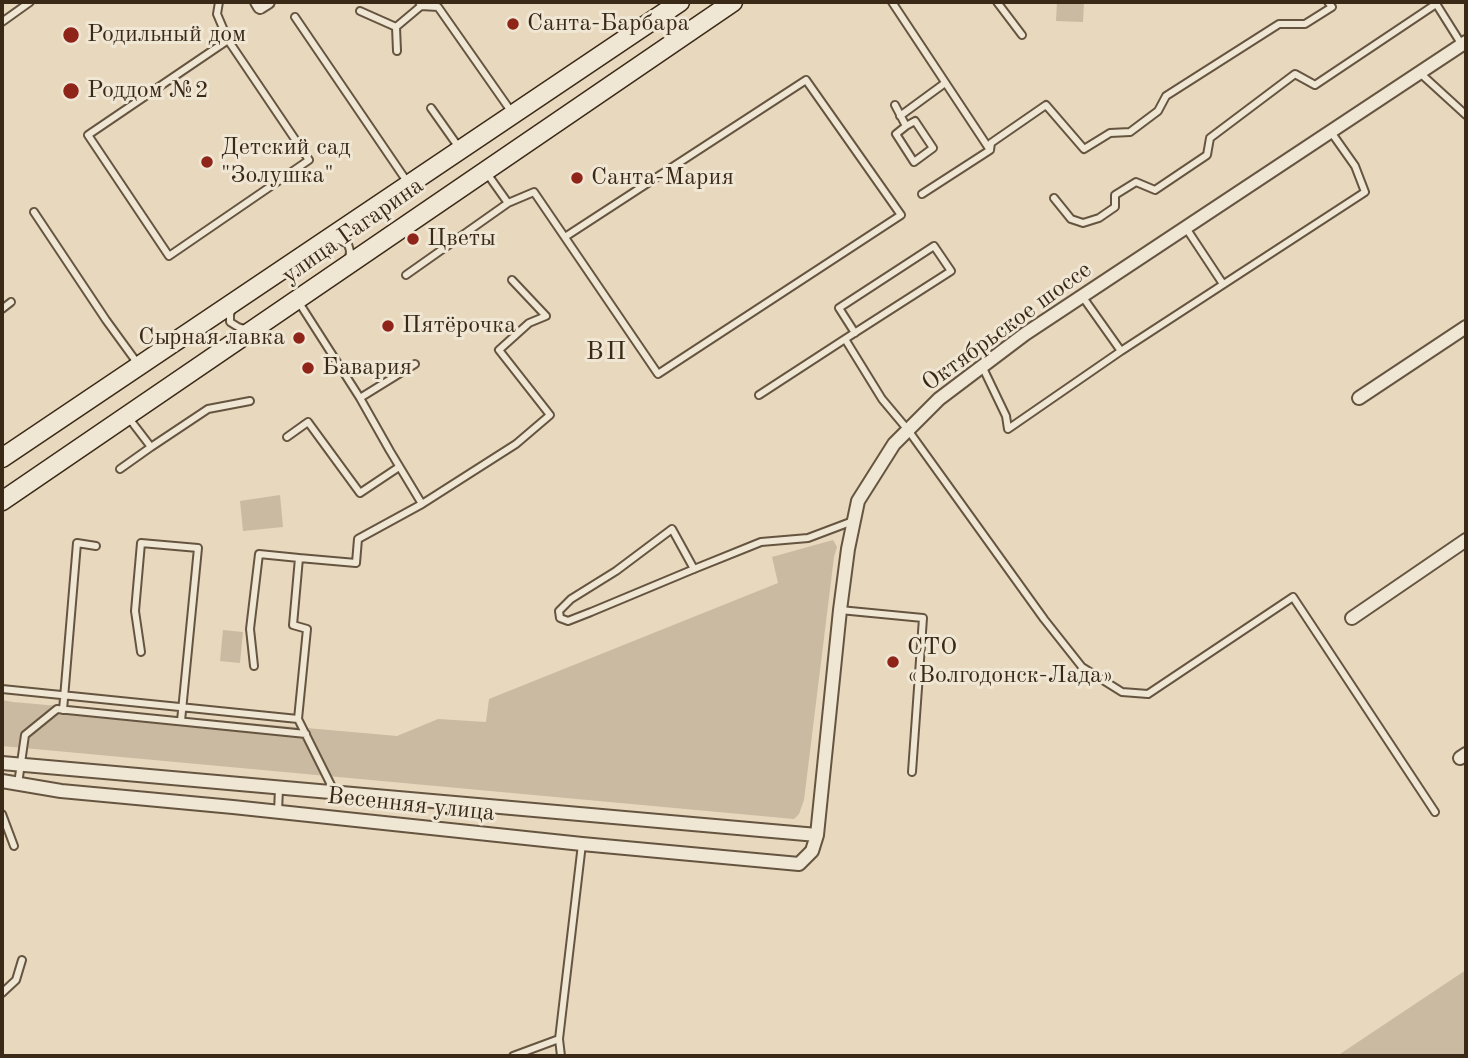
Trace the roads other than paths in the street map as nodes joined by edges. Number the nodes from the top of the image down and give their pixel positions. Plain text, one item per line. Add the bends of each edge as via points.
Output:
1 (30, 2) edge
2 (219, 2) edge
3 (733, 2) edge
4 (892, 2) edge
5 (997, 2) edge
6 (1328, 2) edge
7 (675, 3) edge
8 (1435, 3) edge
9 (420, 4) edge
10 (360, 11) dead end
11 (295, 17) dead end
12 (2, 22) edge
13 (396, 27) junction
14 (1022, 35) dead end
15 (228, 40) junction
16 (1464, 43) edge
17 (397, 51) dead end
18 (1420, 73) junction
19 (944, 83) junction
20 (895, 105) dead end
21 (431, 108) dead end
22 (513, 114) junction
23 (1466, 115) edge
24 (900, 116) junction
25 (906, 126) junction
26 (1331, 132) junction
27 (460, 149) junction
28 (990, 150) junction
29 (485, 170) junction
30 (409, 184) junction
31 (922, 194) dead end
32 (1054, 198) dead end
33 (508, 203) junction
34 (34, 212) dead end
35 (1186, 228) junction
36 (330, 237) junction
37 (565, 237) junction
38 (348, 263) junction
39 (406, 275) dead end
40 (512, 281) dead end
41 (1223, 284) junction
42 (1082, 296) junction
43 (297, 300) junction
44 (11, 302) dead end
45 (234, 302) junction
46 (2, 309) edge
47 (1466, 327) edge
48 (251, 331) junction
49 (855, 333) junction
50 (845, 339) junction
51 (1121, 351) junction
52 (415, 364) dead end
53 (139, 365) junction
54 (982, 366) junction
55 (759, 395) dead end
56 (360, 398) junction
57 (1359, 398) dead end
58 (250, 401) dead end
59 (127, 415) junction
60 (908, 430) junction
61 (287, 437) dead end
62 (150, 447) junction
63 (2, 458) edge
64 (400, 467) junction
65 (120, 469) dead end
66 (2, 500) edge
67 (422, 504) junction
68 (854, 520) junction
69 (1466, 540) edge
70 (96, 545) dead end
71 (299, 558) junction
72 (694, 569) junction
73 (840, 610) junction
74 (1352, 618) dead end
75 (141, 652) dead end
76 (254, 666) dead end
77 (2, 689) edge
78 (64, 695) junction
79 (182, 707) junction
80 (63, 710) junction
81 (298, 719) junction
82 (181, 722) junction
83 (306, 734) junction
84 (2, 762) edge
85 (20, 764) junction
86 (912, 772) dead end
87 (2, 782) edge
88 (18, 784) junction
89 (279, 788) junction
90 (334, 793) junction
91 (278, 812) junction
92 (1435, 812) dead end
93 (2, 814) edge
94 (817, 835) junction
95 (582, 844) junction
96 (14, 846) dead end
97 (812, 851) joint
98 (22, 960) dead end
99 (2, 993) edge
100 (559, 1039) junction
101 (513, 1056) edge
102 (561, 1056) edge

1 - 12 lane
2 - 15 lane via 217,14
3 - 29 street, улица Гагарина
4 - 19 lane
5 - 14 lane
6 - 28 lane via 1332,7 1305,24 1279,24 1166,96 1158,111 1130,132 1110,133 1084,149 1046,105 991,143
7 - 22 street, улица Гагарина
8 - 16 lane
8 - 32 lane via 1315,85 1295,74 1210,138 1207,155 1155,190 1136,182 1115,195 1115,207 1083,223 1070,219
9 - 13 lane
9 - 22 lane via 438,7
10 - 13 lane
11 - 30 lane
13 - 17 lane
15 - 15 lane via 309,160 169,256 89,135
16 - 18 street, Октябрьское шоссе
18 - 23 lane
18 - 26 street, Октябрьское шоссе
19 - 24 lane
19 - 28 lane
20 - 24 lane
21 - 27 lane
22 - 27 street, улица Гагарина
24 - 25 lane
25 - 25 lane via 896,134 914,162 933,148 915,121
26 - 35 street, Октябрьское шоссе
26 - 41 lane via 1355,166 1365,192
27 - 30 street, улица Гагарина
28 - 31 lane
29 - 33 lane
29 - 38 street, улица Гагарина
30 - 36 street, улица Гагарина
33 - 37 lane via 534,192
33 - 39 lane
34 - 53 lane
35 - 41 lane
35 - 42 street, Октябрьское шоссе
36 - 38 lane via 348,244
36 - 45 street, улица Гагарина
37 - 37 lane via 658,374 901,215 806,80
38 - 43 street, улица Гагарина
40 - 67 lane via 546,316 529,323 499,350 550,415 516,444
41 - 51 lane
42 - 51 lane
42 - 54 street, Октябрьское шоссе
43 - 48 street, улица Гагарина
43 - 56 lane
44 - 46 lane
45 - 48 lane via 230,322
45 - 53 street, улица Гагарина
47 - 57 street
48 - 59 street, улица Гагарина
49 - 49 lane via 839,308 934,246 951,271
49 - 50 lane
50 - 55 lane
50 - 60 lane via 882,399
51 - 54 lane via 1009,429
52 - 56 lane
53 - 63 street, улица Гагарина
54 - 60 street, Октябрьское шоссе
56 - 64 lane
58 - 62 lane via 208,409
59 - 62 lane
59 - 66 street, улица Гагарина
60 - 68 street, Октябрьское шоссе via 858,501
60 - 92 lane via 1082,667 1122,692 1147,694 1293,597
61 - 64 lane via 308,422 360,493
62 - 65 lane
64 - 67 lane
67 - 71 lane via 358,538 356,563
68 - 72 lane via 808,538 761,542
68 - 73 street, Октябрьское шоссе
69 - 74 street
70 - 78 lane via 77,543
71 - 76 lane via 259,554 250,629
71 - 81 lane via 293,625 307,629
72 - 72 lane via 568,621 560,618 559,611 571,600 672,529
73 - 86 lane via 923,618
73 - 94 street, Октябрьское шоссе
75 - 79 lane via 135,611 141,543 198,548
77 - 78 lane
78 - 79 lane
78 - 80 lane
79 - 81 lane
79 - 82 lane
80 - 82 lane
80 - 85 lane via 57,709 25,735
81 - 83 lane
82 - 83 lane
83 - 90 lane
84 - 85 street, Весенняя улица
85 - 88 lane
85 - 89 street, Весенняя улица
87 - 88 street, Весенняя улица
88 - 91 street, Весенняя улица
89 - 90 street, Весенняя улица
89 - 91 lane
90 - 94 street, Весенняя улица
91 - 95 street, Весенняя улица
93 - 96 lane
94 - 97 street, Октябрьское шоссе
95 - 97 street, Весенняя улица via 799,864
95 - 100 lane
98 - 99 lane via 16,980
100 - 101 lane
100 - 102 lane

